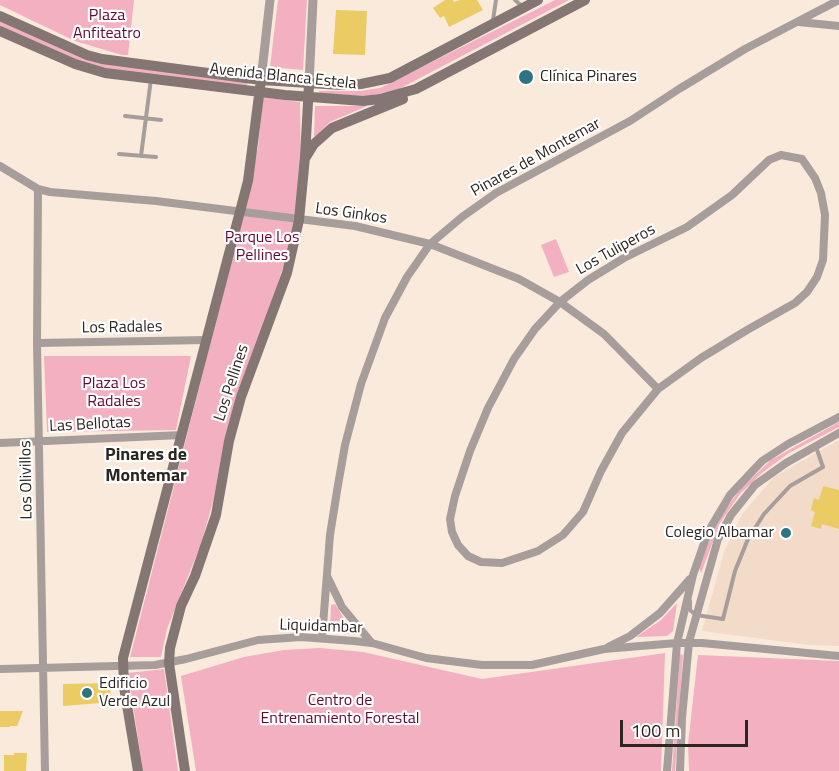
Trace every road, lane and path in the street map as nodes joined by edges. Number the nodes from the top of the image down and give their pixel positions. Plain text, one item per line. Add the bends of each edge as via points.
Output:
1 (270, 0) edge
2 (313, 0) edge
3 (496, 0) edge
4 (515, 0) edge
5 (538, 0) edge
6 (583, 0) edge
7 (834, 1) edge
8 (524, 8) junction
9 (839, 11) edge
10 (0, 16) edge
11 (798, 22) junction
12 (492, 24) junction
13 (839, 26) edge
14 (0, 31) edge
15 (151, 78) junction
16 (261, 80) junction
17 (309, 84) junction
18 (416, 89) junction
19 (260, 92) junction
20 (308, 97) junction
21 (125, 116) dead end
22 (146, 119) junction
23 (161, 120) dead end
24 (119, 154) dead end
25 (141, 156) junction
26 (156, 157) dead end
27 (305, 157) junction
28 (0, 166) edge
29 (38, 189) junction
30 (239, 212) junction
31 (300, 220) junction
32 (430, 244) junction
33 (560, 302) junction
34 (207, 340) junction
35 (37, 343) junction
36 (658, 389) junction
37 (839, 417) edge
38 (839, 433) edge
39 (182, 435) junction
40 (40, 441) junction
41 (0, 443) edge
42 (816, 446) junction
43 (326, 574) junction
44 (693, 575) junction
45 (689, 591) junction
46 (696, 615) junction
47 (322, 638) junction
48 (689, 642) junction
49 (372, 643) junction
50 (677, 643) junction
51 (604, 650) junction
52 (839, 656) edge
53 (169, 663) junction
54 (123, 666) junction
55 (43, 668) junction
56 (0, 669) edge
57 (45, 771) edge
58 (138, 771) edge
59 (185, 771) edge
60 (667, 771) edge
61 (680, 771) edge

1 - 16 street, Los Pellines
2 - 17 street, Los Pellines
3 - 12 lane
4 - 8 lane
5 - 8 main road, Avenida Blanca Estela
6 - 18 main road, Avenida Blanca Estela
7 - 9 street
7 - 11 street, Pinares de Montemar
8 - 12 main road, Avenida Blanca Estela
10 - 16 main road, Avenida Blanca Estela via 102,59
11 - 13 street
11 - 32 street, Pinares de Montemar via 736,55 630,121 496,193
12 - 17 main road, Avenida Blanca Estela via 390,78 361,84
14 - 15 main road, Avenida Blanca Estela via 90,70
15 - 19 main road, Avenida Blanca Estela
15 - 22 lane
16 - 17 main road, Avenida Blanca Estela
16 - 19 main road, Los Pellines
17 - 20 main road, Los Pellines
18 - 20 main road, Avenida Blanca Estela via 363,101
18 - 27 main road via 401,100 332,128
19 - 20 main road, Avenida Blanca Estela
19 - 30 main road, Los Pellines via 248,181
20 - 27 main road, Los Pellines
21 - 22 lane
22 - 23 lane
22 - 25 lane
24 - 25 lane
25 - 26 lane
27 - 31 main road, Los Pellines
28 - 29 street, Los Ginkos
29 - 30 street, Los Ginkos
29 - 35 street, Los Olivillos
30 - 31 street, Los Ginkos
30 - 34 main road, Los Pellines
31 - 32 street, Los Ginkos via 374,229
31 - 53 main road, Los Pellines via 288,273 241,397 216,515 181,606
32 - 33 street, Los Ginkos via 519,279
32 - 43 street, Pinares de Montemar via 395,297 368,361 341,468
33 - 36 street, Los Ginkos via 604,334
33 - 36 street, Los Tuliperos via 514,359 470,451 450,519 454,539 463,551 481,562 502,563 538,551 563,535 583,512 622,433
33 - 36 street, Los Tuliperos via 602,271 704,215 769,160 782,155 802,159 818,185 825,215 823,260 813,285 795,303 724,343
34 - 35 street, Los Radales
34 - 39 main road, Los Pellines
35 - 40 street, Los Olivillos
37 - 44 street via 775,452 740,483 714,519
38 - 42 street
39 - 40 street, Las Bellotas
39 - 54 main road, Los Pellines
40 - 41 street, Las Bellotas
40 - 55 street, Los Olivillos
42 - 46 street via 765,477 731,515 713,552
42 - 46 lane via 823,467 790,486 764,514 735,571 723,619
43 - 47 street, Pinares de Montemar
43 - 49 street via 348,616
44 - 45 street
44 - 51 street, Liquidambar via 660,614
45 - 46 lane via 690,610
45 - 50 street
46 - 48 street
47 - 49 street, Liquidambar
47 - 53 street, Liquidambar via 258,640
48 - 50 street, Liquidambar
48 - 52 street, Liquidambar
48 - 61 street
49 - 51 street, Liquidambar via 445,661 501,666 532,665
50 - 51 street, Liquidambar
50 - 60 street
53 - 54 street, Liquidambar
53 - 59 main road, Los Pellines
54 - 55 street, Liquidambar
54 - 58 main road, Los Pellines
55 - 56 street, Liquidambar
55 - 57 street, Los Olivillos

